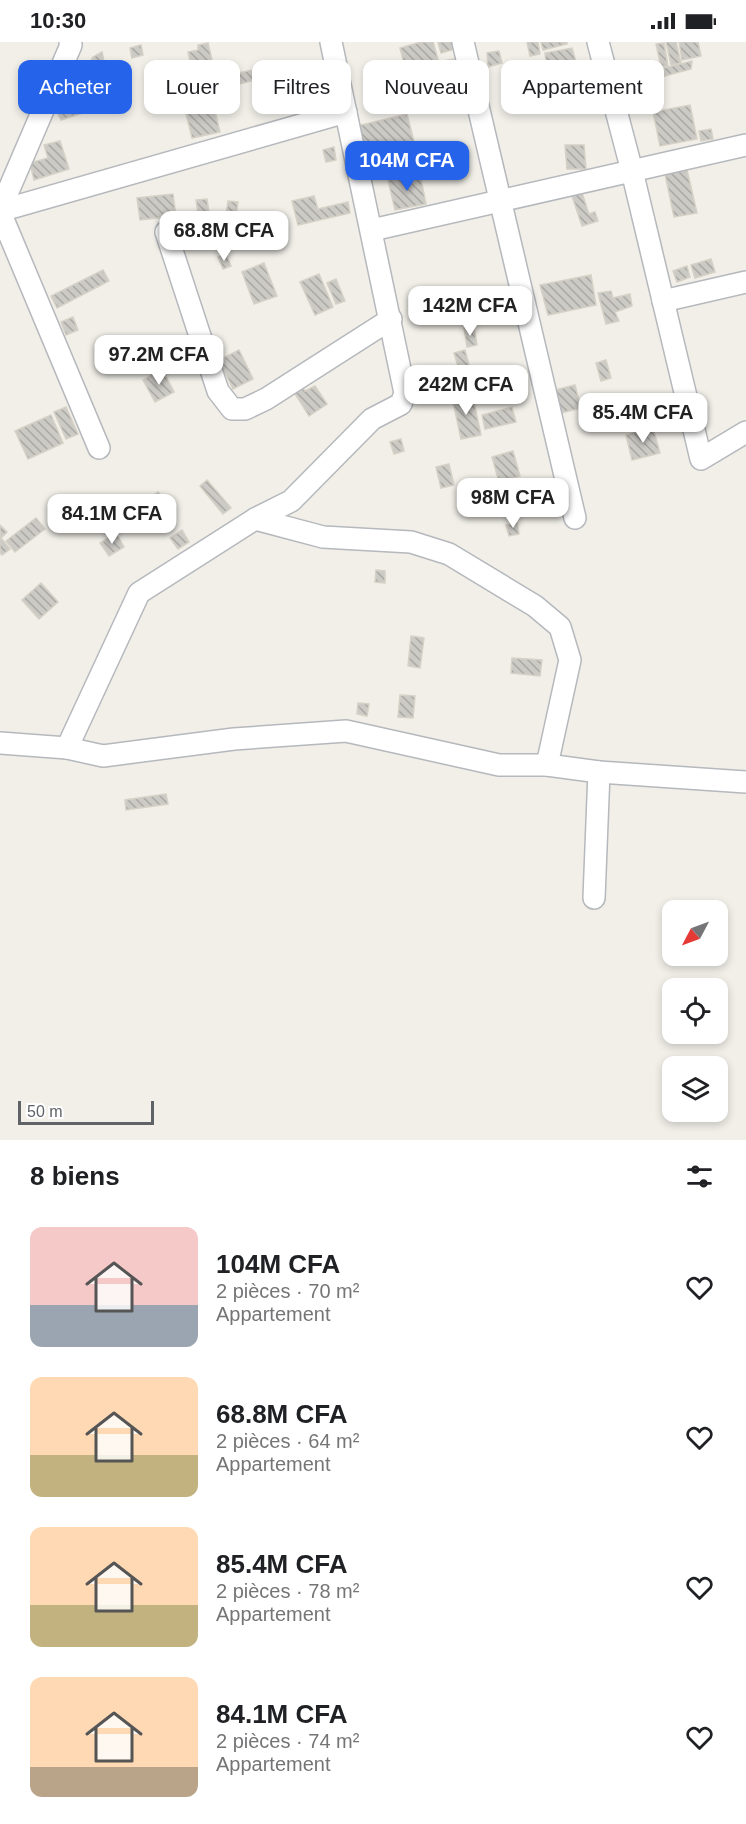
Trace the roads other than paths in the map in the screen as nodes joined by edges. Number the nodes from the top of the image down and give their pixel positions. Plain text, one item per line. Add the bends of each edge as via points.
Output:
1 (331, 42) edge
2 (463, 42) edge
3 (598, 42) edge
4 (75, 43) edge
5 (335, 60) edge
6 (339, 114) edge
7 (346, 114) edge
8 (746, 145) edge
9 (632, 171) junction
10 (499, 201) junction
11 (0, 211) edge
12 (372, 230) junction
13 (166, 232) dead end
14 (746, 282) edge
15 (663, 301) junction
16 (391, 319) junction
17 (746, 432) edge
18 (99, 448) dead end
19 (575, 518) dead end
20 (255, 519) junction
21 (0, 743) edge
22 (67, 748) junction
23 (547, 765) junction
24 (599, 772) junction
25 (746, 783) edge
26 (594, 898) dead end

1 - 5 street
2 - 10 street
3 - 9 street
4 - 11 street
6 - 11 street
7 - 12 street
8 - 9 street
9 - 10 street
9 - 15 street
10 - 12 street
10 - 19 street
11 - 18 street
12 - 16 street
13 - 16 street via 218,391 232,409 245,409 266,399
14 - 15 street
15 - 17 street via 701,459
16 - 20 street via 405,393 401,404 372,419 291,501
20 - 22 street via 139,593
20 - 23 street via 323,537 411,542 449,554 535,606 560,627 570,660
21 - 22 street
22 - 23 street via 104,756 234,739 346,731 499,765
23 - 24 street
24 - 25 street
24 - 26 street

